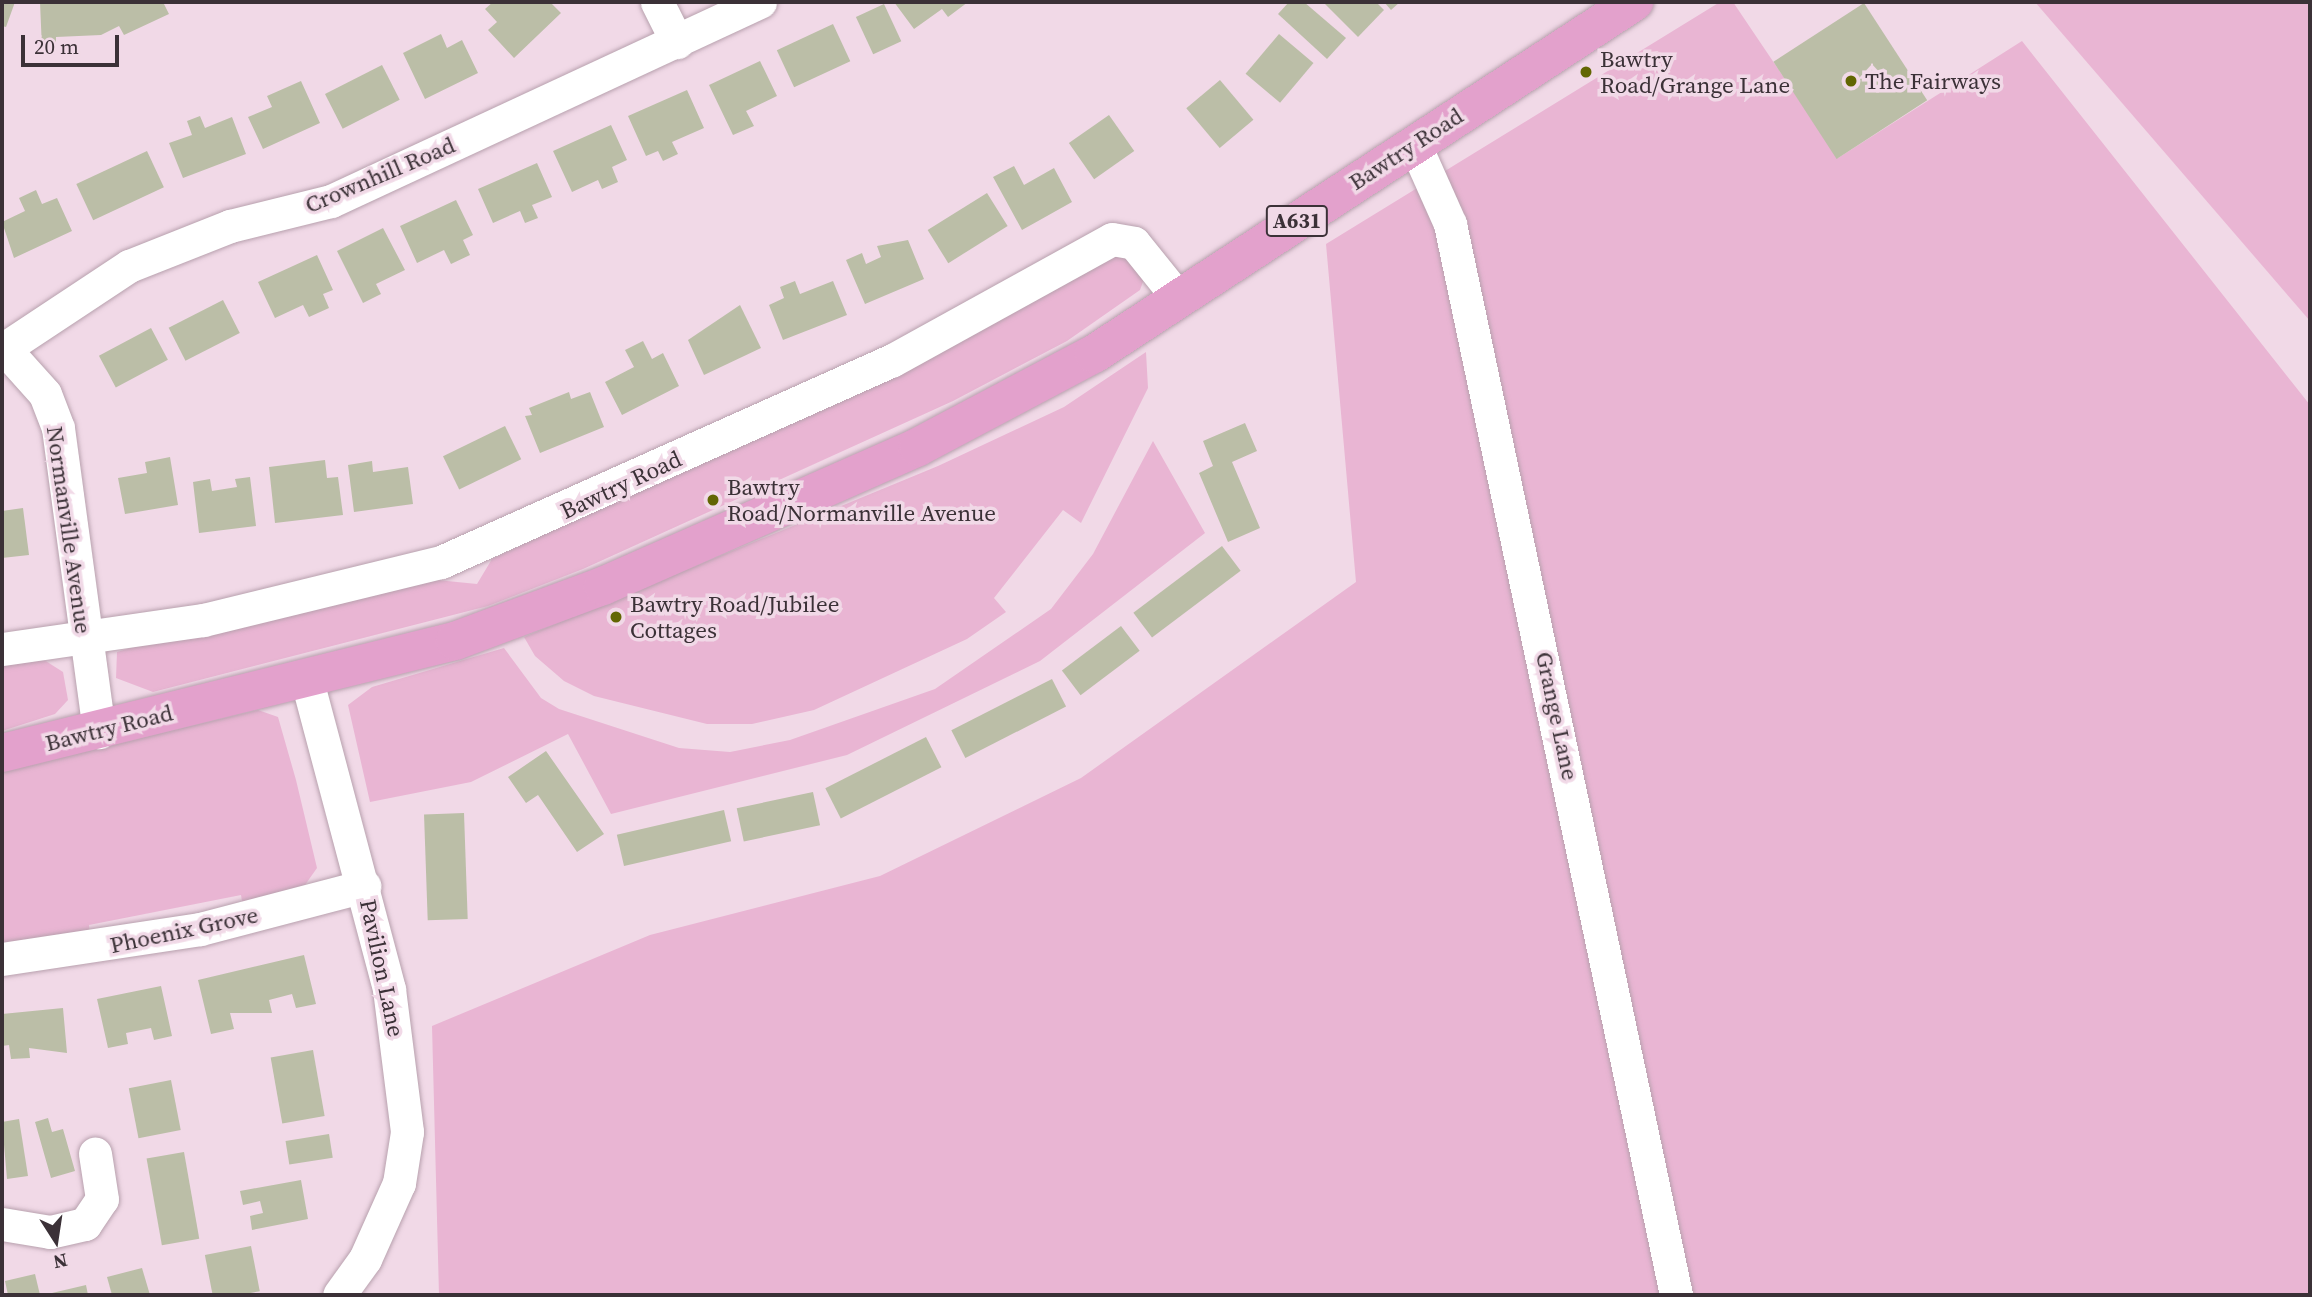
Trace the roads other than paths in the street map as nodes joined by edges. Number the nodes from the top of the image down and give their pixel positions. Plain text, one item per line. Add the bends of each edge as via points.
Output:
1 (657, 2) edge
2 (760, 2) edge
3 (1634, 2) edge
4 (677, 42) junction
5 (1415, 143) junction
6 (1179, 299) junction
7 (3, 347) edge
8 (84, 638) junction
9 (2, 649) edge
10 (306, 677) junction
11 (99, 732) junction
12 (2, 753) edge
13 (364, 886) junction
14 (2, 960) edge
15 (95, 1154) dead end
16 (2, 1224) edge
17 (339, 1295) edge
18 (1676, 1295) edge

1 - 4 street
2 - 4 street, Crownhill Road
3 - 5 main road, Bawtry Road / A631
4 - 7 street, Crownhill Road via 331,201 230,226 129,266
5 - 6 main road, Bawtry Road / A631
5 - 18 street, Grange Lane via 1450,224
6 - 8 street, Bawtry Road via 1134,243 1112,239 891,361 497,540 361,584
6 - 10 main road, Bawtry Road / A631 via 1021,398 640,570 455,641
7 - 8 street, Normanville Avenue via 45,394 58,428
8 - 9 street, Bawtry Road
8 - 11 street, Normanville Avenue
10 - 11 main road, Bawtry Road / A631
10 - 13 street, Pavilion Lane
11 - 12 main road, Bawtry Road / A631
13 - 14 street, Phoenix Grove via 200,929
13 - 17 street, Pavilion Lane via 403,1065 407,1132 400,1183 365,1259
15 - 16 street via 102,1199 85,1224 50,1232

